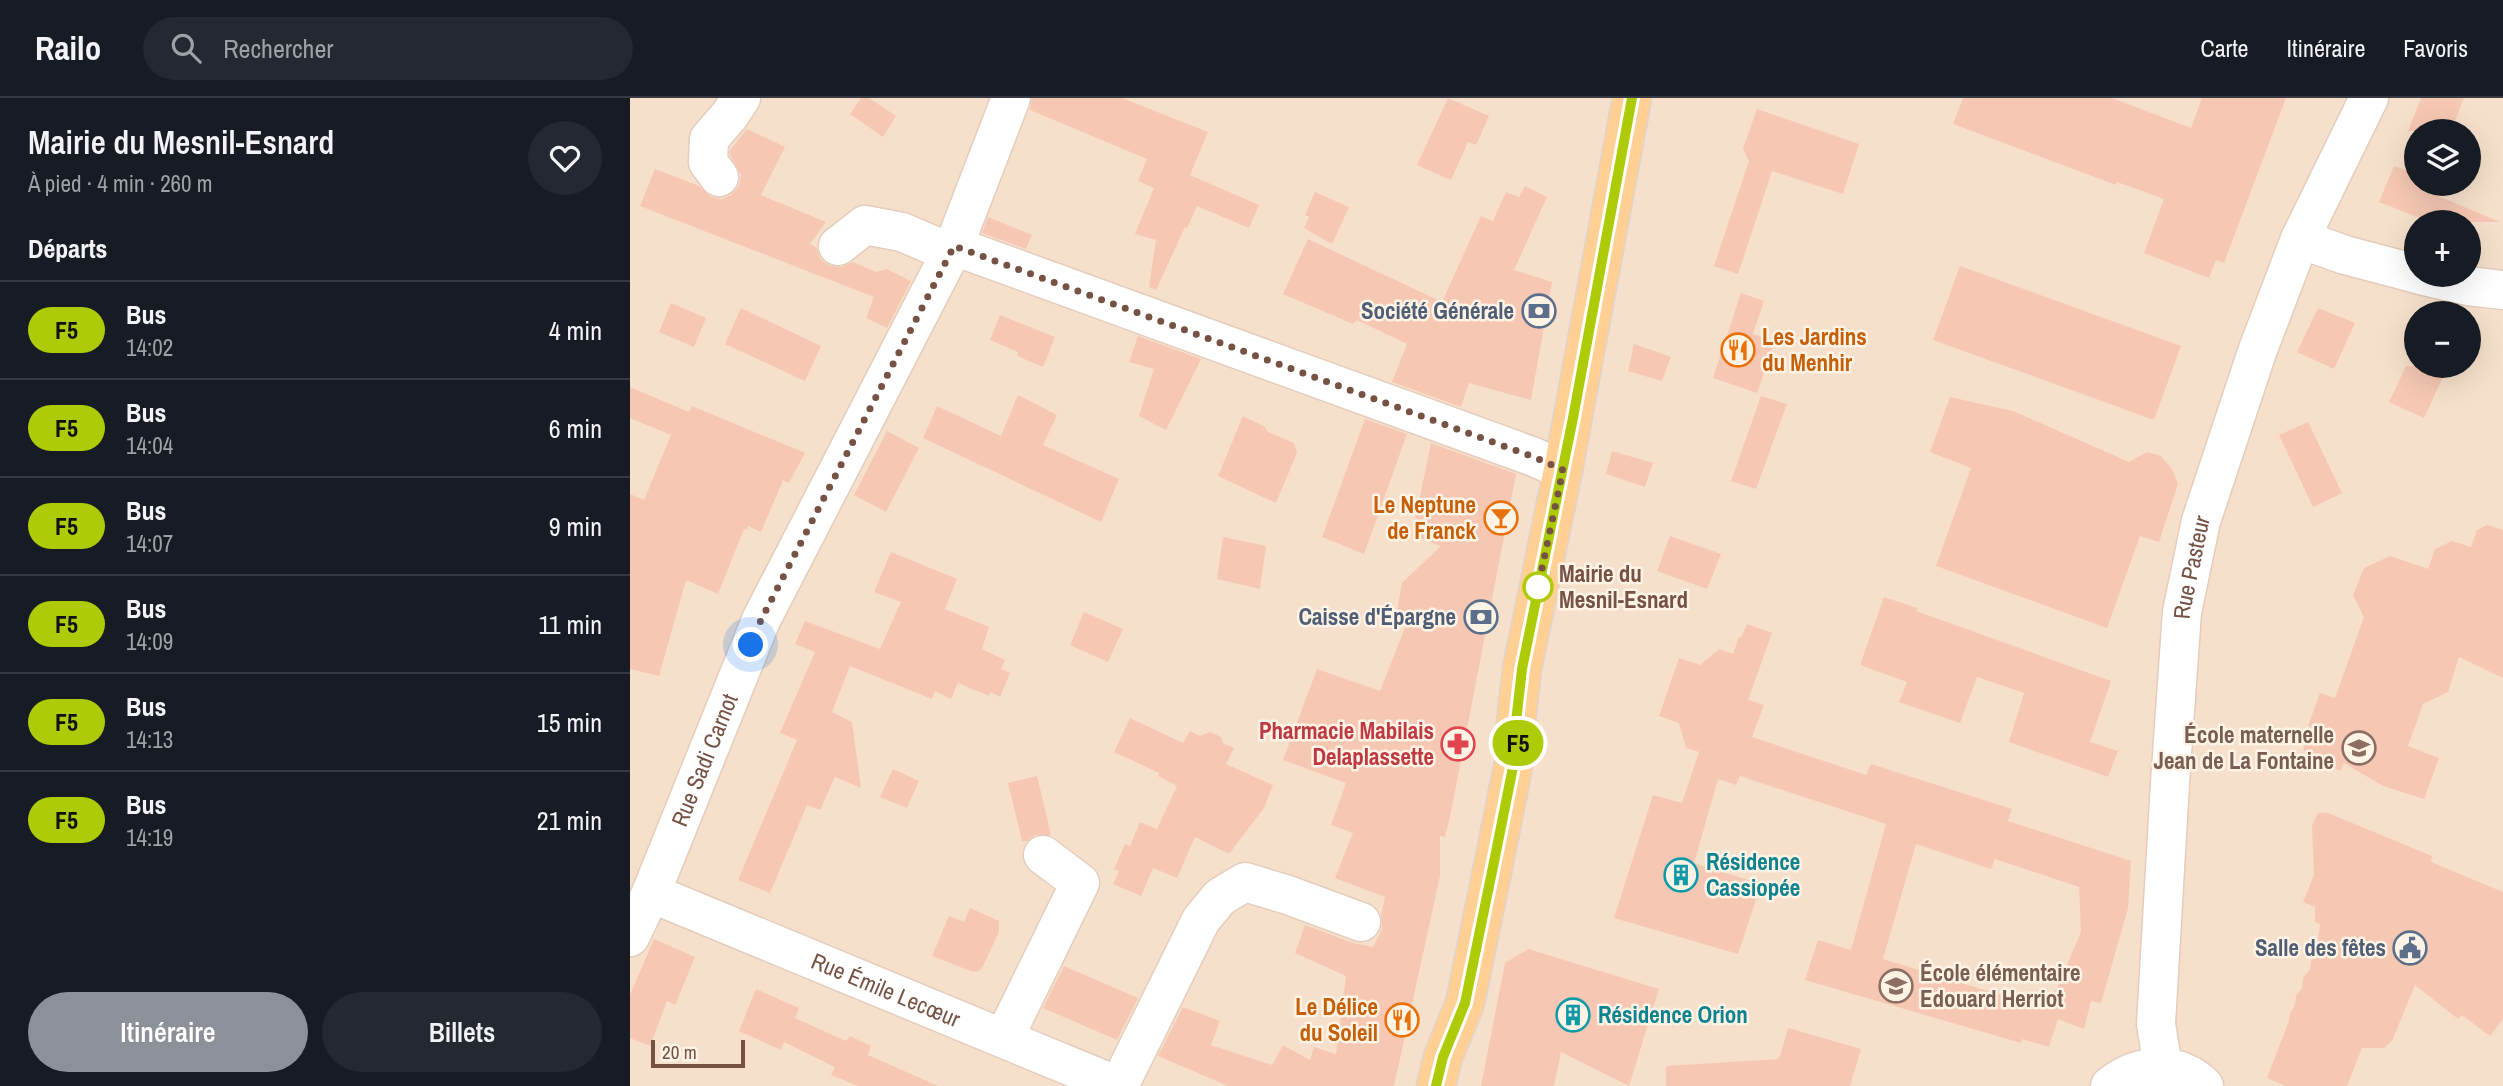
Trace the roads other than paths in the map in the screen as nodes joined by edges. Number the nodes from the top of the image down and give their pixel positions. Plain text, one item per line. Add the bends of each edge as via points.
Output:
1 (741, 98) edge
2 (1011, 98) edge
3 (1632, 98) edge
4 (2369, 98) edge
5 (719, 177) dead end
6 (2300, 239) junction
7 (838, 246) dead end
8 (953, 250) junction
9 (2404, 270) edge
10 (2477, 287) edge
11 (2503, 290) edge
12 (1563, 470) junction
13 (1043, 855) dead end
14 (651, 893) junction
15 (1361, 922) dead end
16 (630, 937) edge
17 (1004, 1038) junction
18 (2163, 1067) junction
19 (1119, 1086) edge
20 (1436, 1086) edge
21 (2110, 1086) edge
22 (2204, 1086) edge

1 - 5 street via 709,139 708,162
2 - 8 street, Rue Sadi Carnot
3 - 12 main road
4 - 6 street, Rue Pasteur
6 - 9 street
6 - 18 street, Rue Pasteur via 2201,521 2182,612 2156,1024
7 - 8 street via 865,225
8 - 12 street
8 - 14 street, Rue Sadi Carnot via 761,620
10 - 11 street
12 - 20 main road via 1522,669 1518,742 1485,911 1465,1003
13 - 17 street via 1080,883
14 - 16 street, Rue Sadi Carnot
14 - 17 street, Rue Émile Lecœur
15 - 19 street via 1245,882 1220,897 1202,920
17 - 19 street, Rue Émile Lecœur
18 - 21 street via 2142,1068
18 - 22 street via 2184,1072

